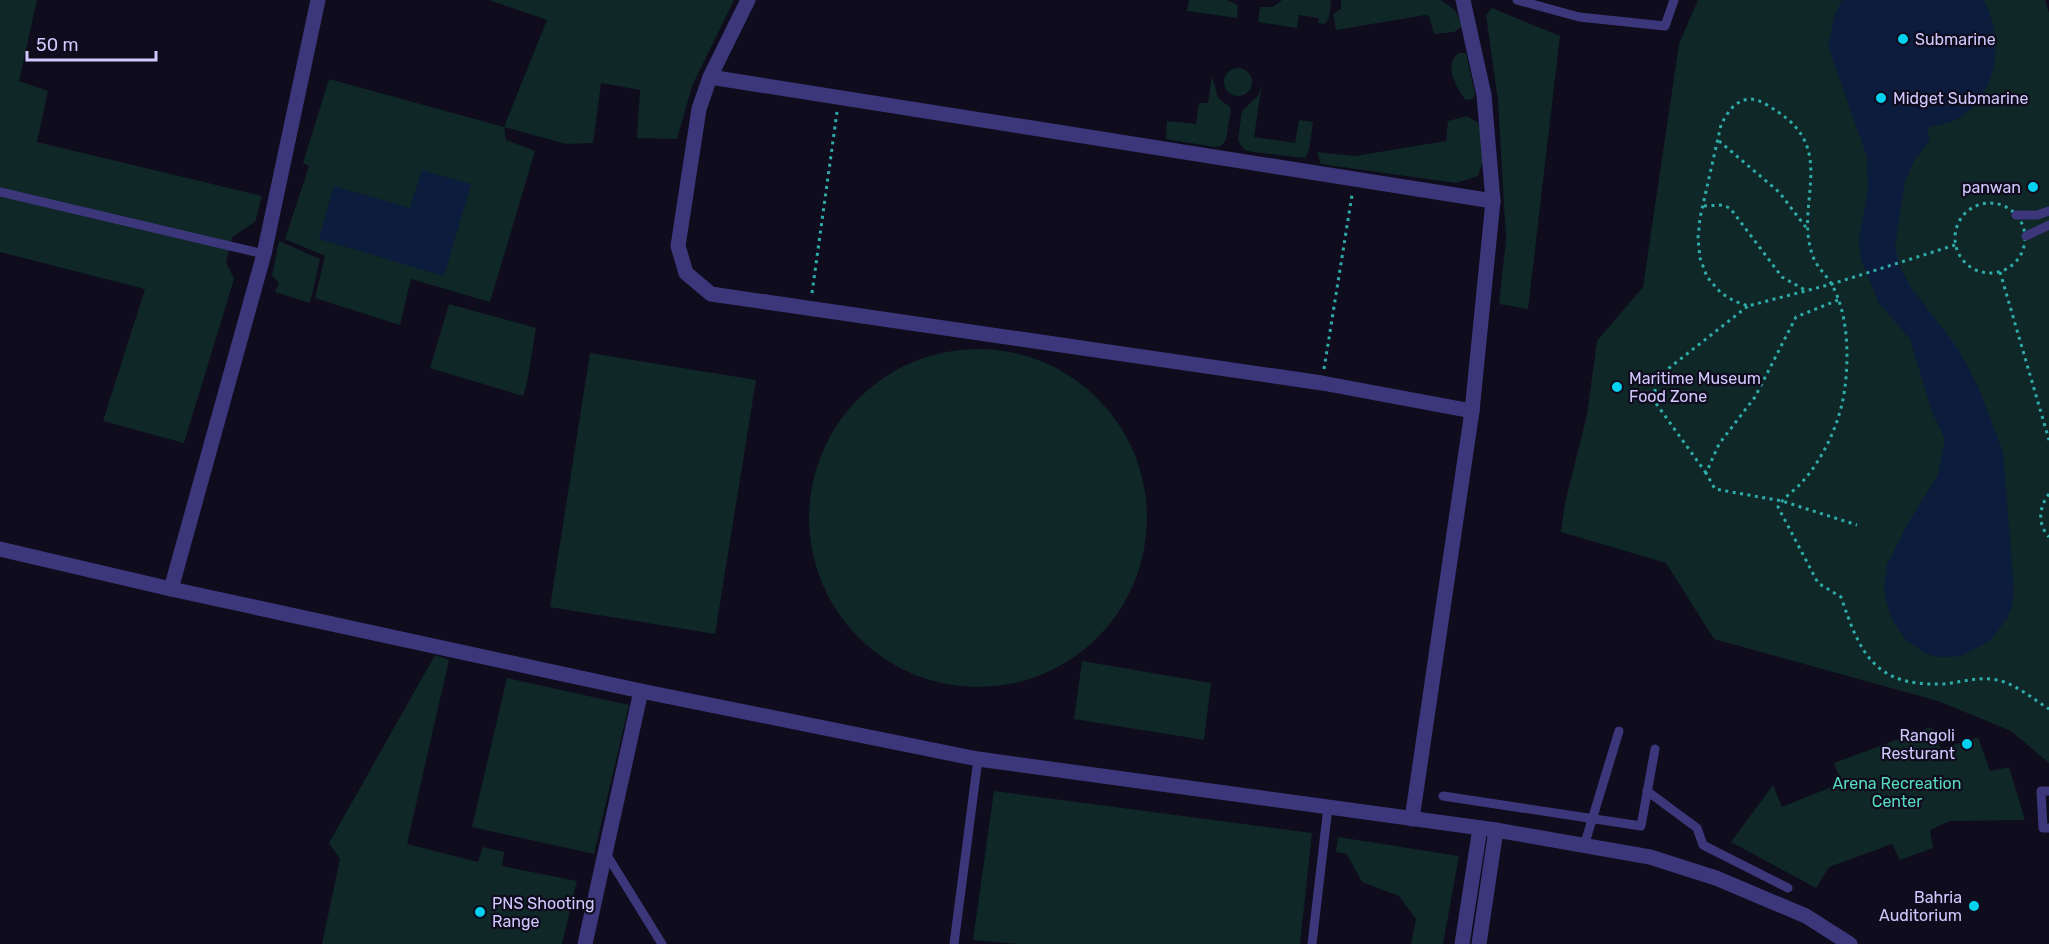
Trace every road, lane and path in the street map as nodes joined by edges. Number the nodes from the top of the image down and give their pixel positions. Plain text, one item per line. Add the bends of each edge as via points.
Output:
1 (318, 0) edge
2 (748, 0) edge
3 (1463, 0) edge
4 (1516, 0) edge
5 (1674, 0) edge
6 (710, 77) junction
7 (839, 98) junction
8 (1719, 141) junction
9 (1355, 179) junction
10 (0, 192) edge
11 (1493, 201) junction
12 (1704, 206) junction
13 (2049, 211) edge
14 (2016, 215) junction
15 (2049, 225) edge
16 (1809, 231) junction
17 (2026, 236) junction
18 (1955, 245) junction
19 (264, 254) junction
20 (2000, 272) junction
21 (1832, 284) junction
22 (1807, 291) junction
23 (1839, 300) junction
24 (1748, 306) junction
25 (810, 310) junction
26 (1322, 383) junction
27 (1472, 411) junction
28 (2049, 440) edge
29 (1706, 473) junction
30 (2049, 494) edge
31 (1782, 501) junction
32 (1857, 525) dead end
33 (2049, 537) edge
34 (0, 549) edge
35 (171, 590) junction
36 (641, 691) junction
37 (2049, 709) edge
38 (1619, 731) dead end
39 (1655, 749) dead end
40 (978, 759) junction
41 (1647, 791) junction
42 (2049, 791) edge
43 (1443, 796) dead end
44 (1328, 807) junction
45 (1593, 816) junction
46 (1412, 819) junction
47 (1480, 828) junction
48 (2049, 828) edge
49 (1496, 830) junction
50 (1584, 846) junction
51 (605, 852) junction
52 (1788, 888) dead end
53 (585, 944) edge
54 (662, 944) edge
55 (954, 944) edge
56 (1312, 944) edge
57 (1462, 944) edge
58 (1479, 944) edge
59 (1850, 944) edge

1 - 19 street
2 - 6 street
3 - 11 street via 1484,95
4 - 5 lane via 1579,17 1665,26
6 - 7 street
6 - 25 street via 699,109 678,246 686,273 711,294
7 - 9 street
7 - 25 path
8 - 12 path
8 - 16 path via 1779,192
8 - 16 path via 1727,113 1742,100 1753,99 1767,105 1796,127 1811,158
9 - 11 street
9 - 26 path
10 - 19 lane
11 - 27 street
12 - 22 path via 1722,204 1730,208 1782,277
12 - 24 path via 1698,238 1703,267 1721,293
13 - 14 lane
14 - 17 path
14 - 18 path via 1997,204 1974,206 1958,223
15 - 17 lane
16 - 21 path via 1814,259
17 - 20 path via 2019,257
18 - 20 path via 1967,265 1989,273
18 - 21 path
19 - 35 street
20 - 28 path
21 - 22 path
21 - 23 path
22 - 24 path
23 - 29 path via 1796,317 1755,397 1719,444
23 - 31 path via 1847,344 1843,402 1817,463
24 - 29 path via 1655,379 1655,402
25 - 26 street
26 - 27 street
27 - 46 street
29 - 31 path via 1715,489
30 - 33 path via 2043,502 2040,521
31 - 32 path
31 - 37 path via 1778,507 1818,583 1841,597 1867,659 1904,680 1927,684 1996,680
34 - 35 street
35 - 36 street
36 - 40 street
36 - 51 street
38 - 45 lane
39 - 41 lane
40 - 44 street
40 - 55 lane
41 - 45 lane via 1641,826
41 - 52 lane via 1697,828 1703,845
42 - 48 lane via 2041,791 2043,828
43 - 45 lane
44 - 46 street
44 - 56 lane
45 - 50 lane
46 - 47 street
47 - 49 street
47 - 57 street
49 - 50 street
49 - 58 street
50 - 59 street via 1650,857 1716,878 1806,916
51 - 53 street
51 - 54 lane

